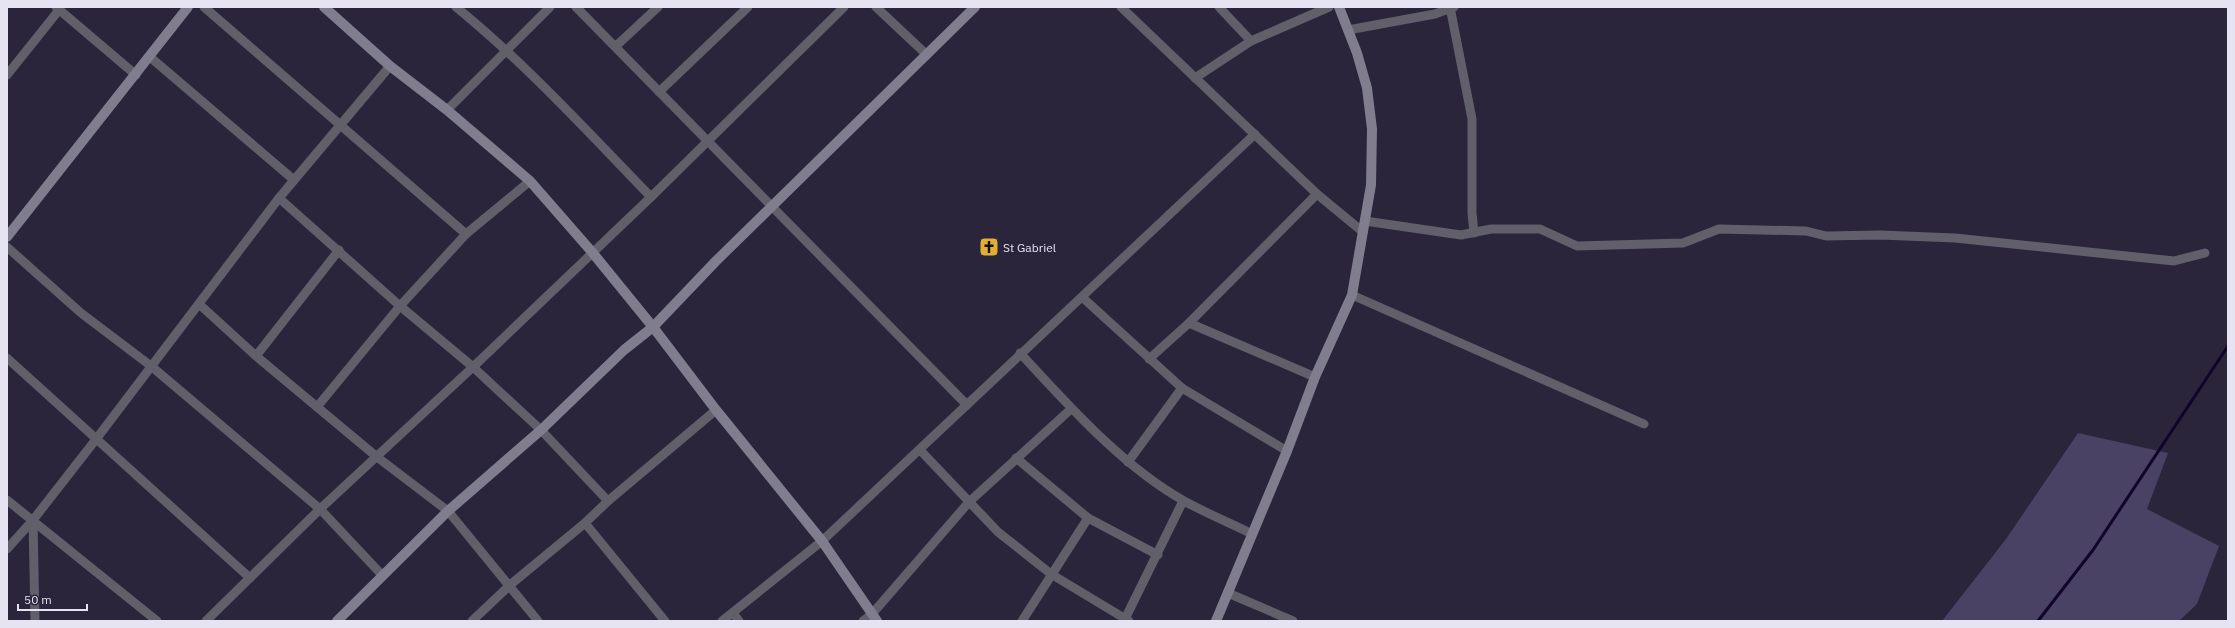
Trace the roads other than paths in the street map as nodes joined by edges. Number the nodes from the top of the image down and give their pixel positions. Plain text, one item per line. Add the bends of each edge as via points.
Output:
1 (188, 7) edge
2 (204, 7) edge
3 (324, 7) edge
4 (456, 7) edge
5 (550, 7) edge
6 (576, 7) edge
7 (658, 7) edge
8 (748, 7) edge
9 (844, 7) edge
10 (876, 7) edge
11 (974, 7) edge
12 (1121, 7) edge
13 (1220, 7) edge
14 (1329, 7) edge
15 (1339, 7) edge
16 (57, 8) edge
17 (1452, 8) edge
18 (1348, 30) junction
19 (1251, 41) junction
20 (616, 46) junction
21 (505, 51) junction
22 (927, 55) junction
23 (150, 57) junction
24 (390, 66) junction
25 (7, 75) edge
26 (136, 75) junction
27 (1195, 78) junction
28 (659, 92) junction
29 (447, 110) junction
30 (340, 124) junction
31 (1255, 134) junction
32 (708, 142) junction
33 (294, 180) junction
34 (530, 181) junction
35 (1317, 194) junction
36 (651, 197) junction
37 (279, 198) junction
38 (773, 207) junction
39 (1365, 222) junction
40 (1363, 232) junction
41 (1474, 233) junction
42 (466, 234) junction
43 (7, 237) edge
44 (7, 247) edge
45 (339, 250) junction
46 (592, 252) junction
47 (2205, 252) dead end
48 (1352, 295) junction
49 (1082, 296) junction
50 (199, 304) junction
51 (400, 306) junction
52 (1189, 323) junction
53 (653, 327) junction
54 (1020, 353) junction
55 (256, 356) junction
56 (7, 358) edge
57 (1149, 359) junction
58 (151, 366) junction
59 (474, 367) junction
60 (1315, 377) junction
61 (1182, 388) junction
62 (967, 405) junction
63 (317, 407) junction
64 (1072, 409) junction
65 (716, 410) junction
66 (1644, 424) dead end
67 (541, 430) junction
68 (97, 438) junction
69 (920, 450) junction
70 (1287, 451) junction
71 (377, 457) junction
72 (1016, 458) junction
73 (1128, 462) junction
74 (7, 500) edge
75 (608, 501) junction
76 (1183, 501) junction
77 (969, 502) junction
78 (320, 509) junction
79 (448, 511) junction
80 (1088, 518) junction
81 (33, 520) junction
82 (585, 523) junction
83 (1252, 534) junction
84 (822, 541) junction
85 (7, 549) edge
86 (1158, 555) junction
87 (1051, 574) junction
88 (382, 575) junction
89 (250, 578) junction
90 (510, 585) junction
91 (1228, 593) junction
92 (733, 613) junction
93 (874, 618) edge
94 (1127, 620) edge
95 (35, 621) edge
96 (157, 621) edge
97 (206, 621) edge
98 (338, 621) edge
99 (472, 621) edge
100 (538, 621) edge
101 (665, 621) edge
102 (722, 621) edge
103 (740, 621) edge
104 (863, 621) edge
105 (1022, 621) edge
106 (1216, 621) edge
107 (1293, 621) edge

1 - 23 street
2 - 30 street
3 - 24 street
4 - 21 street
5 - 21 street
6 - 20 street
7 - 20 street
8 - 28 street
9 - 32 street
10 - 22 street
11 - 22 street
12 - 27 street
13 - 19 street
14 - 19 street
15 - 18 street
16 - 25 street
16 - 26 street
17 - 18 street via 1435,14
17 - 41 street via 1472,119
18 - 39 street via 1367,88 1372,129 1371,185
19 - 27 street
20 - 28 street
21 - 29 street
21 - 36 street via 552,94
22 - 38 street
23 - 26 street
23 - 33 street
24 - 29 street
24 - 30 street
26 - 43 street
27 - 31 street
28 - 32 street
29 - 34 street
30 - 33 street
30 - 42 street
31 - 35 street
31 - 49 street
32 - 36 street
32 - 38 street
33 - 37 street
34 - 42 street
34 - 46 street
35 - 40 street
35 - 52 street
36 - 46 street
37 - 45 street
37 - 50 street
38 - 53 street
38 - 62 street
39 - 40 street
39 - 41 street via 1461,235
40 - 48 street
41 - 47 street via 1491,229 1540,229 1577,246 1683,243 1719,229 1806,231 1826,236 1955,238 2174,261
42 - 51 street
44 - 58 street via 81,313
45 - 51 street
45 - 55 street
46 - 53 street
46 - 59 street
48 - 60 street
48 - 66 street
49 - 54 street
49 - 57 street
50 - 55 street
50 - 58 street
51 - 59 street
51 - 63 street
52 - 57 street
52 - 60 street
53 - 65 street
53 - 67 street via 624,350
54 - 62 street
54 - 64 street
55 - 63 street
56 - 68 street
57 - 61 street
58 - 68 street
58 - 78 street
59 - 67 street
59 - 71 street
60 - 70 street
61 - 70 street
61 - 73 street
62 - 69 street
63 - 71 street
64 - 72 street
64 - 73 street
65 - 75 street
65 - 84 street
67 - 75 street
67 - 79 street
68 - 81 street
68 - 89 street
69 - 77 street
69 - 84 street
70 - 83 street
71 - 78 street
71 - 79 street
72 - 77 street
72 - 80 street
73 - 76 street
74 - 81 street
75 - 82 street
76 - 83 street
76 - 86 street
77 - 87 street via 998,532
77 - 93 street
78 - 88 street
78 - 89 street
79 - 88 street
79 - 90 street
80 - 86 street
80 - 87 street
81 - 85 street
81 - 95 street
81 - 96 street
82 - 90 street
82 - 101 street
83 - 91 street
84 - 92 street
84 - 93 street
86 - 94 street
87 - 94 street
87 - 105 street
88 - 98 street
89 - 97 street
90 - 99 street
90 - 100 street
91 - 106 street
91 - 107 street
92 - 102 street
92 - 103 street
93 - 104 street

